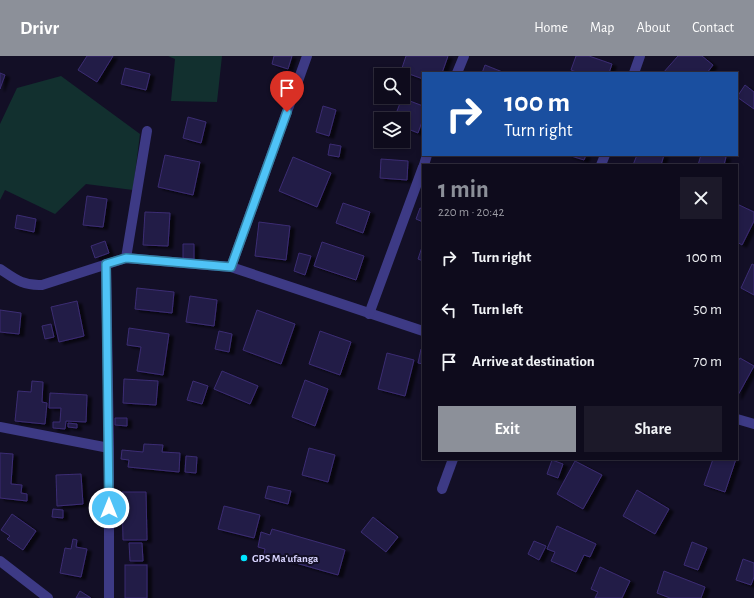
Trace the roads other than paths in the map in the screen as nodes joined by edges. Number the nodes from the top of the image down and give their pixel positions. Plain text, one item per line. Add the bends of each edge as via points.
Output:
1 (307, 56) edge
2 (464, 56) edge
3 (640, 56) edge
4 (457, 72) edge
5 (634, 72) edge
6 (147, 131) dead end
7 (422, 169) edge
8 (126, 258) junction
9 (106, 264) junction
10 (231, 267) junction
11 (0, 269) edge
12 (369, 314) junction
13 (422, 331) edge
14 (738, 419) edge
15 (754, 424) edge
16 (0, 427) edge
17 (109, 448) junction
18 (453, 460) edge
19 (442, 489) dead end
20 (0, 561) edge
21 (48, 598) edge
22 (109, 598) edge

1 - 10 street
2 - 4 street
3 - 5 street
6 - 8 street
7 - 12 street
8 - 9 street
8 - 10 street
9 - 11 street via 42,285 29,286
9 - 17 street
10 - 12 street
12 - 13 street
14 - 15 street
16 - 17 street
17 - 22 street
18 - 19 street
20 - 21 street

